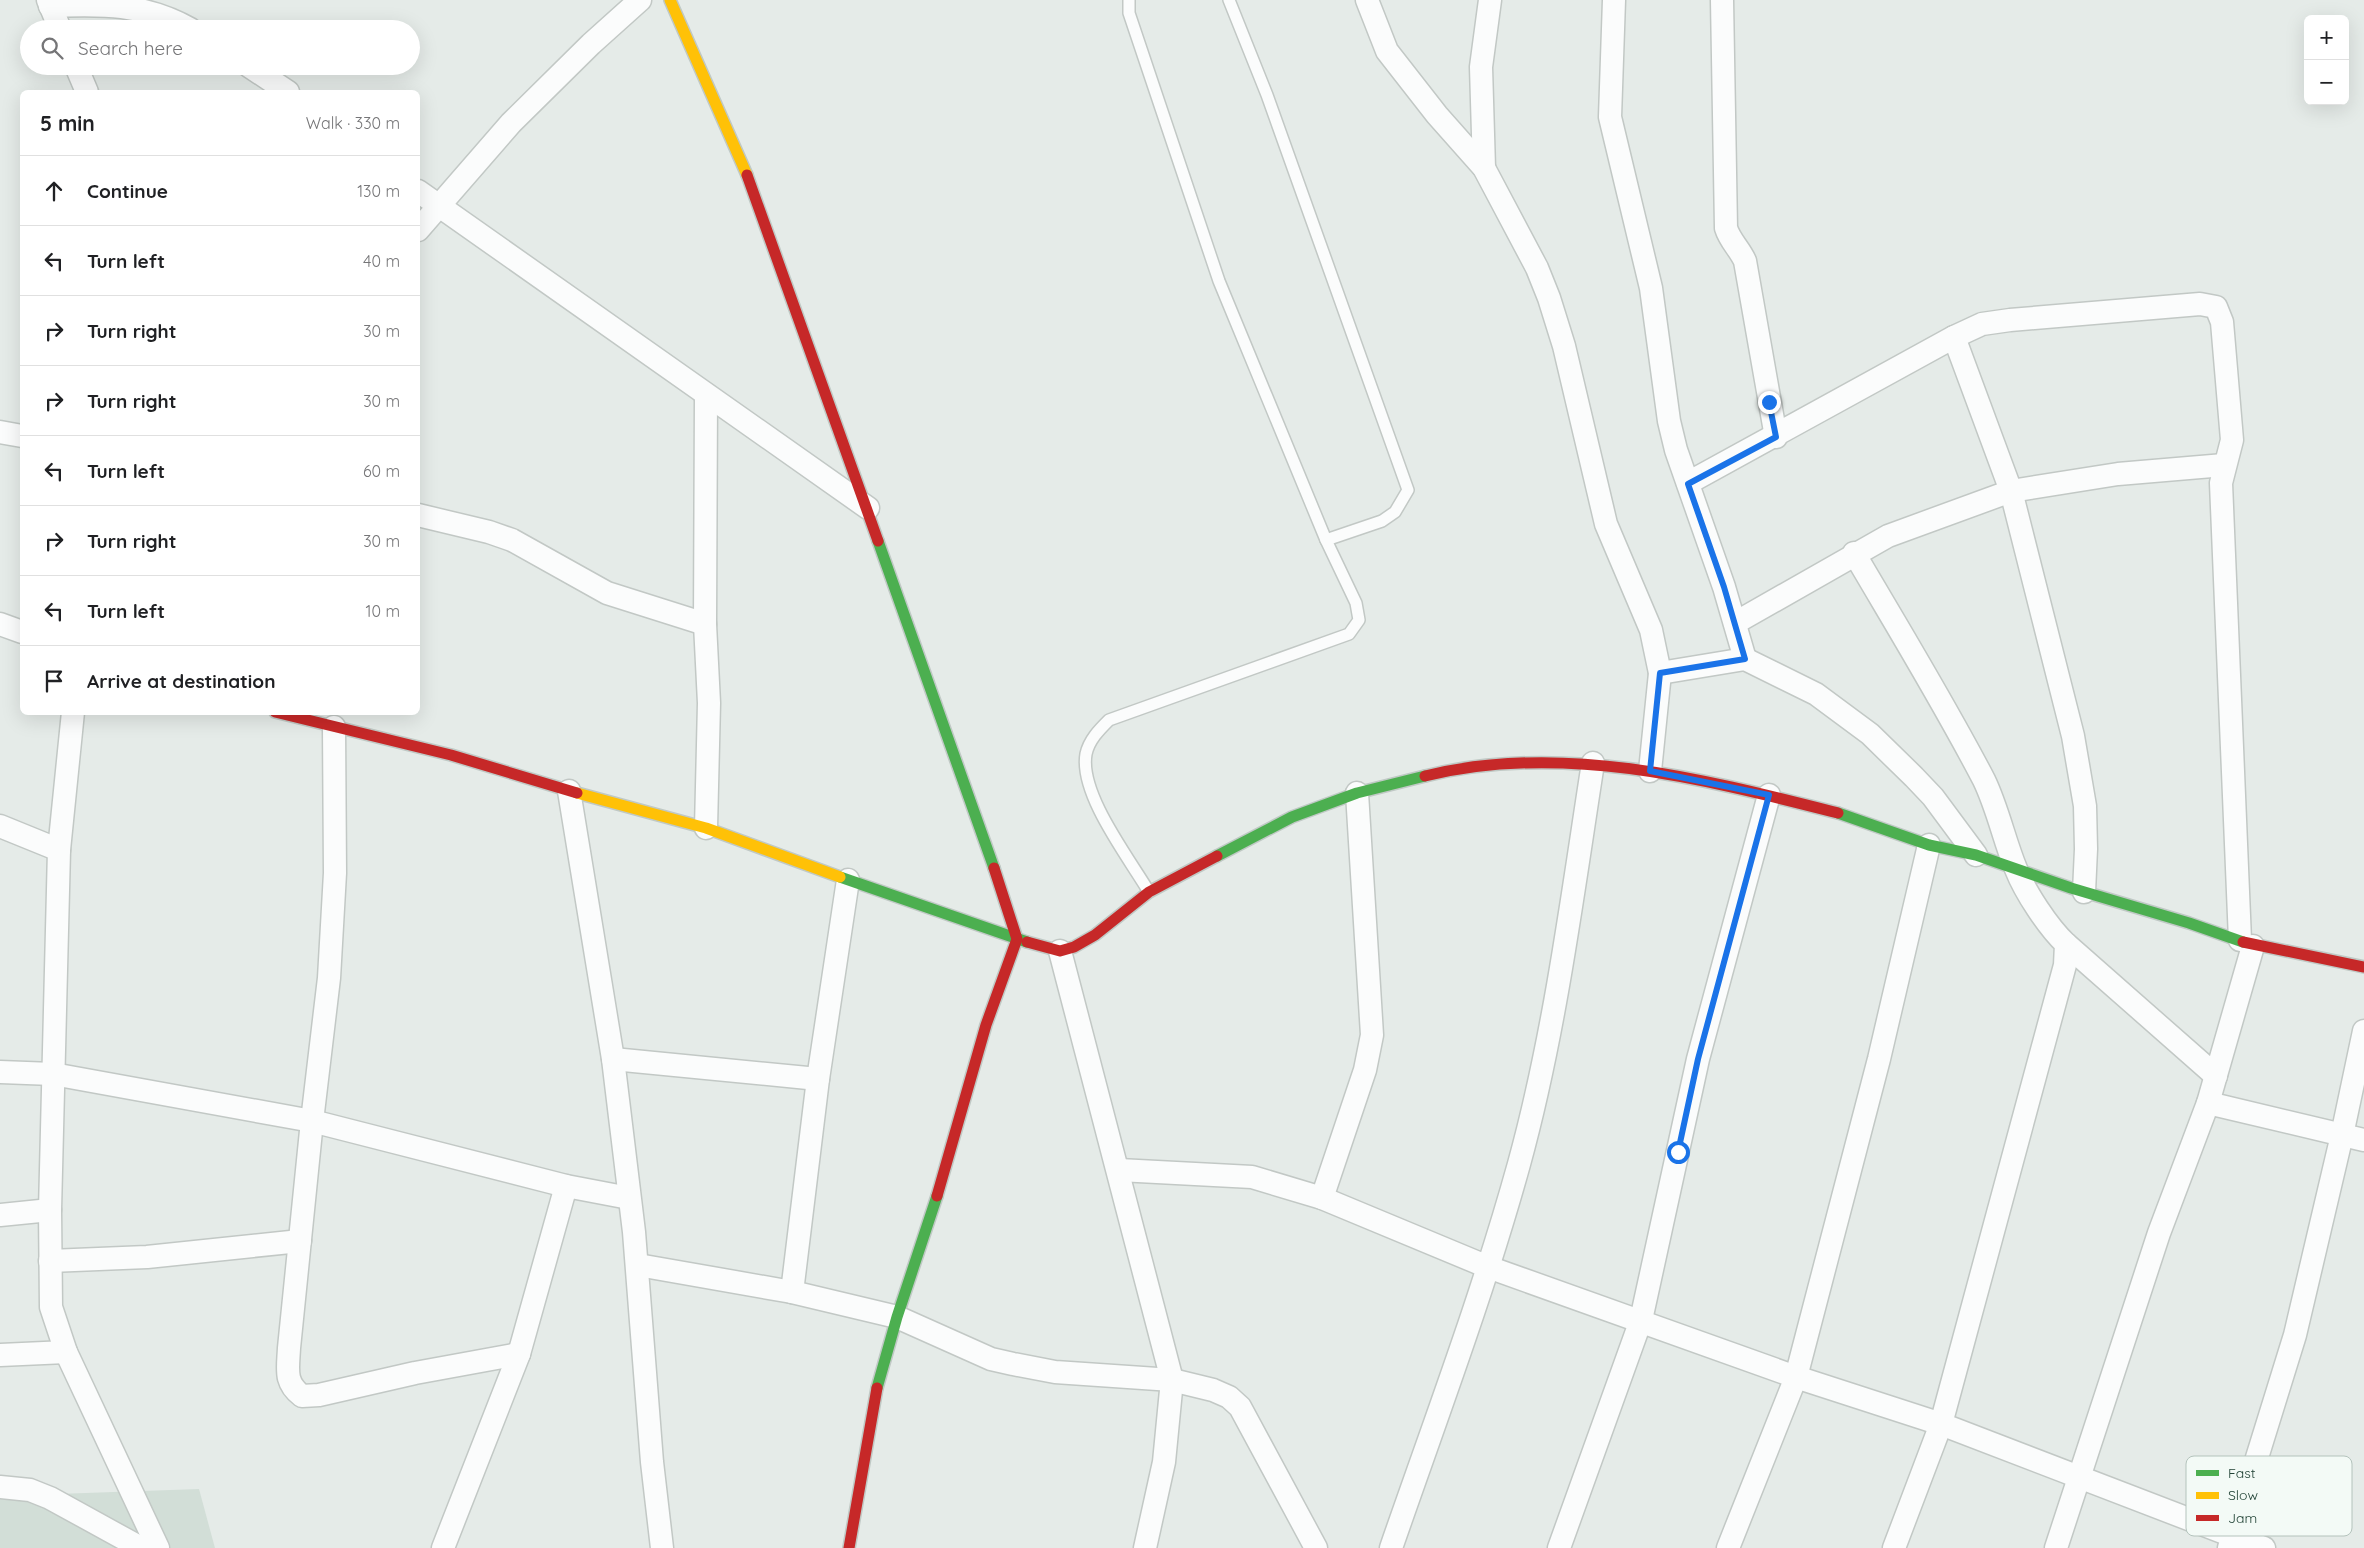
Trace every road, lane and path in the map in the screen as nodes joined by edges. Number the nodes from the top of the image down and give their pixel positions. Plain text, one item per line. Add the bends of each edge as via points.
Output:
1 (640, 0) edge
2 (670, 0) edge
3 (1130, 0) edge
4 (1229, 0) edge
5 (1368, 0) edge
6 (1490, 0) edge
7 (1614, 0) edge
8 (1722, 0) edge
9 (49, 3) edge
10 (56, 20) edge
11 (166, 20) edge
12 (80, 75) edge
13 (262, 75) edge
14 (86, 90) edge
15 (285, 90) edge
16 (1484, 168) junction
17 (420, 193) edge
18 (439, 207) junction
19 (420, 228) edge
20 (1954, 337) junction
21 (706, 396) junction
22 (0, 432) edge
23 (20, 436) edge
24 (1776, 437) junction
25 (2224, 465) junction
26 (1688, 484) junction
27 (2011, 491) junction
28 (868, 508) junction
29 (420, 515) edge
30 (1326, 540) junction
31 (1854, 553) junction
32 (1735, 623) junction
33 (0, 624) edge
34 (705, 624) junction
35 (20, 631) edge
36 (1745, 659) junction
37 (1660, 673) junction
38 (73, 715) edge
39 (287, 715) edge
40 (334, 727) junction
41 (1593, 763) junction
42 (1650, 771) junction
43 (569, 791) junction
44 (1357, 793) junction
45 (1769, 795) junction
46 (0, 826) edge
47 (706, 828) junction
48 (1929, 845) junction
49 (59, 850) junction
50 (1976, 855) junction
51 (2016, 870) junction
52 (848, 880) junction
53 (1149, 892) junction
54 (2084, 892) junction
55 (1017, 939) junction
56 (2247, 943) junction
57 (2066, 944) junction
58 (1060, 952) junction
59 (2364, 967) edge
60 (2364, 1031) edge
61 (613, 1059) junction
62 (0, 1072) edge
63 (53, 1074) junction
64 (2216, 1076) junction
65 (818, 1079) junction
66 (2208, 1103) junction
67 (312, 1121) junction
68 (2342, 1135) junction
69 (2364, 1140) edge
70 (1119, 1170) junction
71 (566, 1186) junction
72 (629, 1198) junction
73 (1322, 1198) junction
74 (50, 1210) junction
75 (0, 1215) edge
76 (300, 1241) junction
77 (50, 1261) junction
78 (638, 1265) junction
79 (1488, 1267) junction
80 (792, 1292) junction
81 (897, 1317) junction
82 (1642, 1320) junction
83 (66, 1352) junction
84 (520, 1354) junction
85 (0, 1355) edge
86 (1796, 1377) junction
87 (1172, 1380) junction
88 (1941, 1424) junction
89 (2258, 1456) edge
90 (2080, 1478) junction
91 (0, 1487) edge
92 (2186, 1524) edge
93 (2215, 1536) edge
94 (2231, 1543) edge
95 (140, 1548) edge
96 (158, 1548) edge
97 (443, 1548) edge
98 (662, 1548) edge
99 (849, 1548) edge
100 (1145, 1548) edge
101 (1316, 1548) edge
102 (1391, 1548) edge
103 (1559, 1548) edge
104 (1728, 1548) edge
105 (1894, 1548) edge
106 (2056, 1548) edge
107 (2264, 1548) edge

1 - 18 street via 511,123
2 - 28 street via 743,163
3 - 30 lane via 1130,13 1219,281
4 - 30 lane via 1267,95 1408,490 1395,512 1382,521
5 - 16 street via 1387,51 1437,116
6 - 16 street via 1481,67
7 - 26 street via 1610,117 1651,288 1676,450
8 - 24 street via 1726,228 1730,240 1739,248 1745,261
9 - 10 street
9 - 11 street via 133,8
12 - 14 street
13 - 15 street
16 - 37 street via 1537,268 1549,298 1564,346 1606,524 1651,630
17 - 18 street
18 - 19 street
18 - 21 street
20 - 24 street
20 - 25 street via 1982,324 2010,320 2200,304 2216,307 2222,322 2232,440
20 - 27 street
21 - 28 street
21 - 34 street
22 - 23 street
24 - 26 street
25 - 27 street via 2118,474
25 - 56 street via 2220,483
26 - 32 street
27 - 31 street via 1888,536
27 - 54 street via 2073,736 2084,806
28 - 55 street
29 - 34 street via 512,540 608,593
30 - 53 lane via 1356,603 1359,620 1349,634 1109,720 1094,734 1086,755 1094,801
31 - 32 street
31 - 51 street via 1985,782
32 - 36 street
33 - 35 street
34 - 47 street via 709,703
36 - 37 street
36 - 50 street via 1816,694 1870,734 1933,797
37 - 42 street
38 - 49 street
39 - 40 street
40 - 43 street via 450,755
40 - 67 street via 335,873 331,946
41 - 42 street
41 - 44 street via 1511,763 1445,771
41 - 79 street via 1550,1025 1519,1163
42 - 45 street
43 - 47 street
43 - 61 street
44 - 53 street via 1292,817
44 - 73 street via 1372,1035 1365,1070
45 - 48 street via 1844,814
45 - 82 street via 1698,1059
46 - 49 street
47 - 52 street
48 - 50 street
48 - 86 street via 1879,1059
49 - 63 street
50 - 51 street
51 - 54 street
51 - 57 street via 2052,931
52 - 55 street
52 - 65 street
53 - 58 street via 1095,935
54 - 56 street
55 - 58 street
55 - 81 street via 986,1025 935,1203
56 - 59 street
56 - 64 street
57 - 64 street
57 - 88 street via 2065,965
58 - 70 street
60 - 68 street
61 - 65 street
61 - 72 street
62 - 63 street
63 - 67 street
63 - 74 street
64 - 66 street
65 - 80 street
66 - 68 street
66 - 90 street via 2159,1233
67 - 71 street
67 - 76 street
68 - 69 street
68 - 89 street via 2295,1335
70 - 73 street via 1252,1177
70 - 87 street
71 - 72 street
71 - 84 street
72 - 78 street
73 - 79 street
74 - 75 street
74 - 77 street
76 - 77 street via 147,1257
76 - 84 street via 288,1374 292,1388 302,1396
77 - 83 street via 51,1307
78 - 80 street
78 - 98 street via 652,1462
79 - 82 street
79 - 102 street
80 - 81 street
81 - 87 street via 991,1359 1055,1372
81 - 99 street via 874,1397
82 - 86 street
82 - 103 street
83 - 85 street
83 - 96 street
84 - 97 street
86 - 88 street
86 - 104 street
87 - 100 street via 1164,1462
87 - 101 street via 1213,1390 1229,1397 1240,1407
88 - 90 street
88 - 105 street
90 - 92 street
90 - 106 street
91 - 95 street via 30,1490 50,1498
93 - 94 street
94 - 107 street

